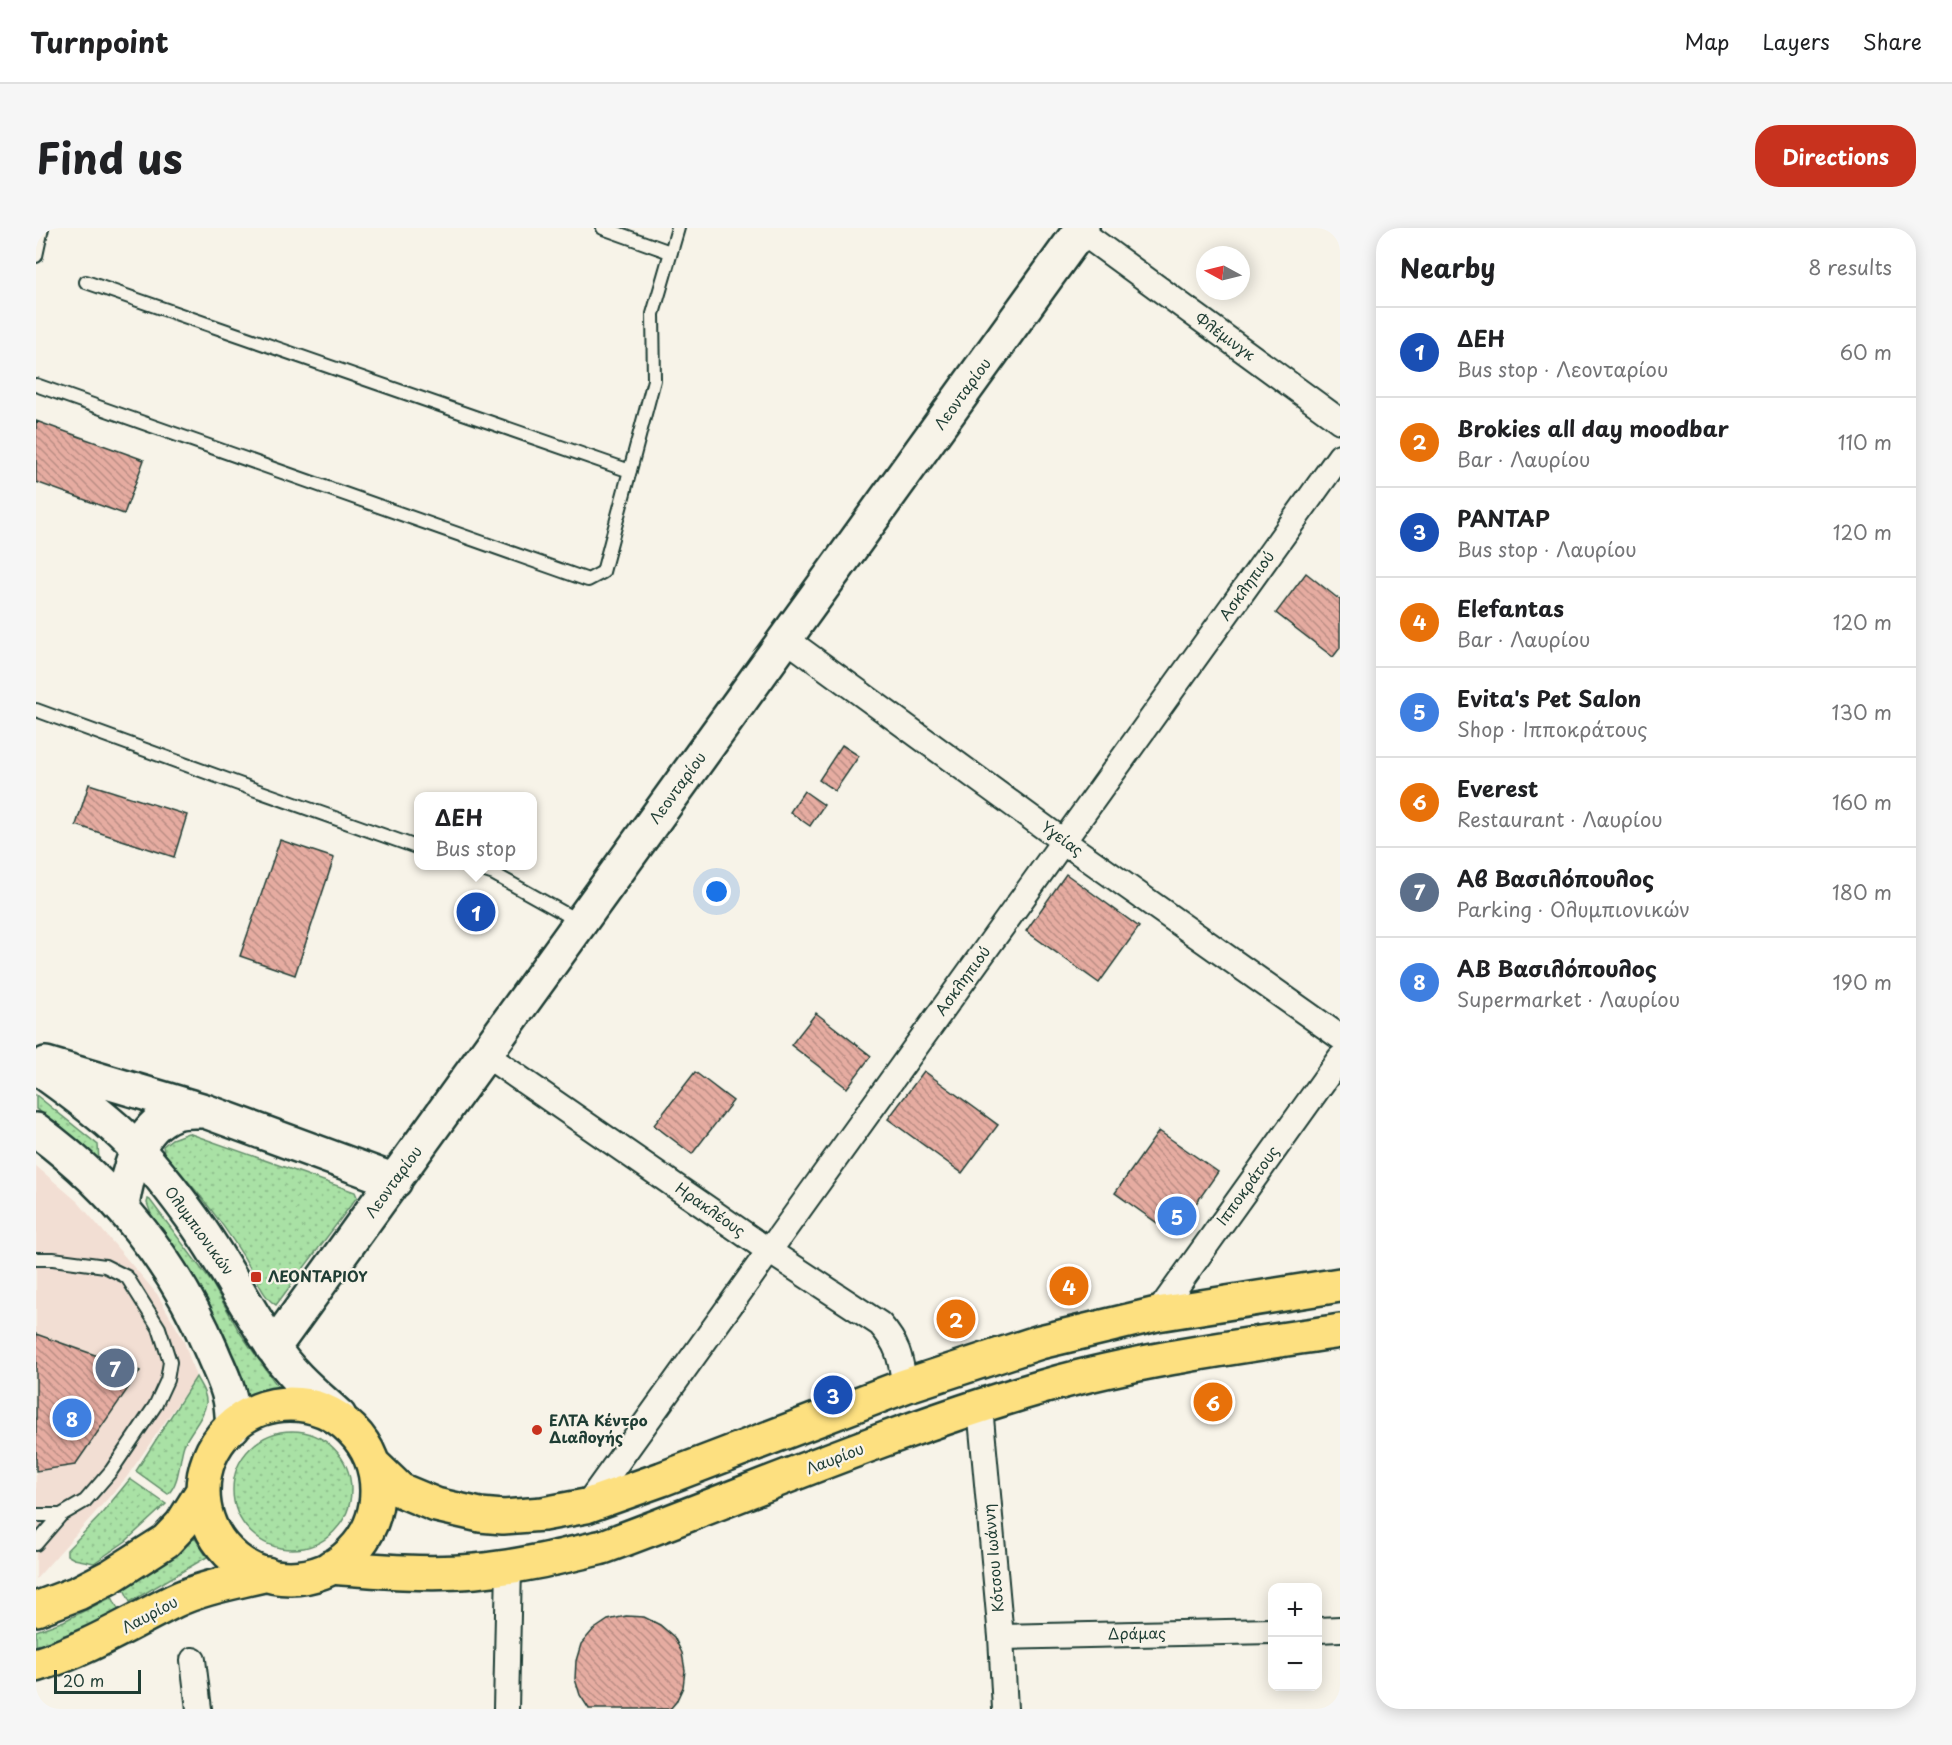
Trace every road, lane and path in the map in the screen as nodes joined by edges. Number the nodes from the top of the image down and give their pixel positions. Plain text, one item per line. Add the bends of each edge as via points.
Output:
1 (42, 228) edge
2 (603, 228) edge
3 (678, 228) edge
4 (1081, 229) edge
5 (670, 252) junction
6 (36, 256) edge
7 (86, 282) dead end
8 (36, 385) edge
9 (1340, 421) edge
10 (1340, 456) edge
11 (630, 471) junction
12 (786, 639) junction
13 (36, 710) edge
14 (1063, 841) junction
15 (414, 846) edge
16 (482, 870) edge
17 (581, 923) junction
18 (1340, 1036) edge
19 (486, 1055) junction
20 (1340, 1058) edge
21 (36, 1061) edge
22 (36, 1066) edge
23 (205, 1112) junction
24 (36, 1130) edge
25 (138, 1152) junction
26 (394, 1181) junction
27 (122, 1206) junction
28 (769, 1251) junction
29 (36, 1259) edge
30 (1340, 1285) edge
31 (1157, 1314) junction
32 (1340, 1330) edge
33 (273, 1348) junction
34 (905, 1386) junction
35 (980, 1407) junction
36 (339, 1416) junction
37 (233, 1426) junction
38 (375, 1466) junction
39 (202, 1492) junction
40 (586, 1506) junction
41 (36, 1515) edge
42 (62, 1515) junction
43 (36, 1544) edge
44 (509, 1566) junction
45 (331, 1567) junction
46 (267, 1574) junction
47 (36, 1609) edge
48 (1340, 1629) edge
49 (1322, 1630) edge
50 (1268, 1631) edge
51 (1001, 1637) junction
52 (193, 1660) dead end
53 (36, 1665) edge
54 (199, 1709) edge
55 (506, 1709) edge
56 (1005, 1709) edge

1 - 6 lane
2 - 5 lane
3 - 5 lane
4 - 9 street, Φλέμινγκ
4 - 12 street, Λεονταρίου
5 - 11 lane via 653,314 654,380
7 - 11 lane
8 - 11 lane via 588,580 603,572
10 - 14 street, Ασκληπιού
12 - 14 street, Υγείας
12 - 17 street, Λεονταρίου
13 - 15 lane
14 - 18 street, Υγείας
14 - 28 street, Ασκληπιού
16 - 17 lane
17 - 19 street, Λεονταρίου
19 - 26 street, Λεονταρίου
19 - 28 street, Ηρακλέους
20 - 31 street, Ιπποκράτους
21 - 23 street
22 - 25 street, Ολυμπιονικών via 84,1102
23 - 25 street via 183,1112 166,1118
23 - 26 street
24 - 27 street via 84,1168
25 - 27 street via 130,1168
25 - 33 street, Ολυμπιονικών via 220,1258
26 - 33 street, Λεονταρίου
27 - 37 street via 161,1259 202,1329 230,1398
28 - 34 street, Ηρακλέους via 880,1324 899,1351
28 - 40 street, Ασκληπιού
29 - 42 lane via 105,1266 127,1277 159,1328 170,1362 167,1380 154,1406 111,1471 86,1501
30 - 31 main road, Λαυρίου
31 - 34 main road, Λαυρίου via 1040,1342
32 - 35 main road, Λαυρίου via 1113,1369
33 - 36 street, Ολυμπιονικών via 302,1383
34 - 40 main road, Λαυρίου
35 - 44 main road, Λαυρίου via 603,1547
35 - 51 street, Κότσου Ιωάννη
36 - 37 main road, Λαυρίου via 286,1404 258,1411
36 - 38 main road, Λαυρίου via 357,1430
37 - 39 main road, Λαυρίου via 214,1449
38 - 40 main road, Λαυρίου via 400,1490 436,1505 480,1515 543,1514
38 - 45 main road, Λαυρίου via 376,1508 367,1534 360,1545
39 - 46 main road, Λαυρίου via 209,1528 219,1546 247,1569
39 - 47 main road, Λαυρίου via 166,1541 111,1576
41 - 42 lane
42 - 43 lane
44 - 45 main road, Λαυρίου via 427,1573
44 - 55 street
45 - 46 main road, Λαυρίου via 300,1577
46 - 53 main road, Λαυρίου via 192,1594 97,1642
48 - 49 street
50 - 51 street, Δράμας
51 - 56 street, Κότσου Ιωάννη
52 - 54 street

